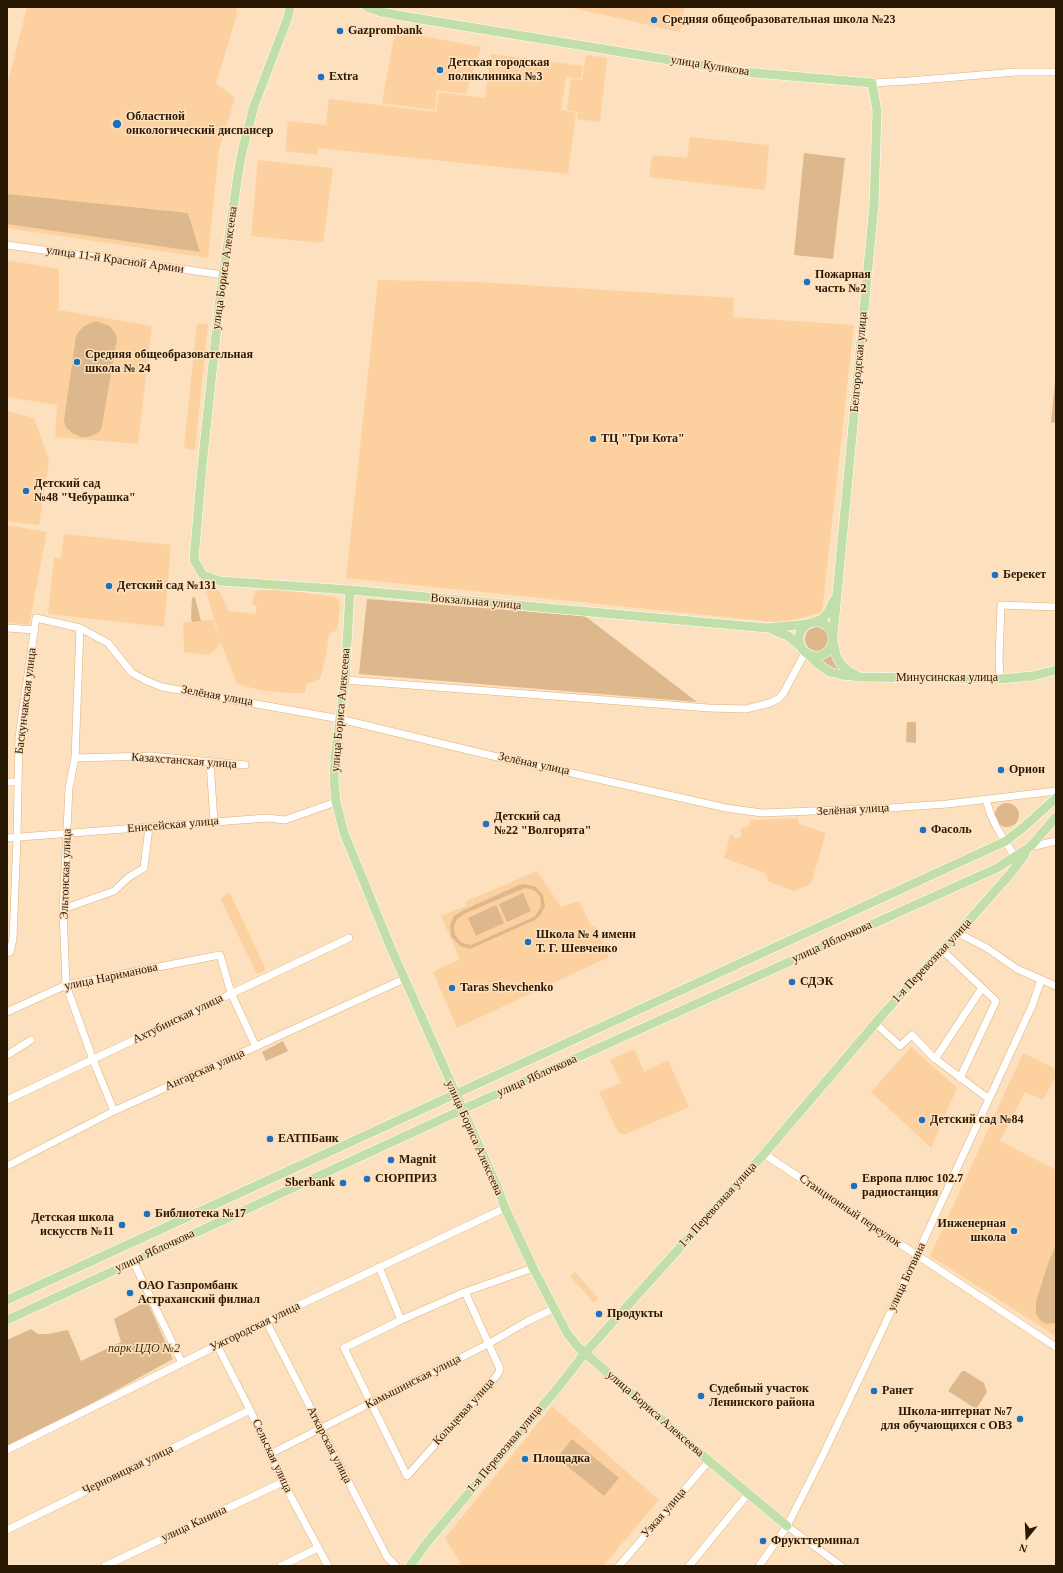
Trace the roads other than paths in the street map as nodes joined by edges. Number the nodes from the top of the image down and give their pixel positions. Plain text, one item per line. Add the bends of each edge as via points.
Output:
1 (290, 7) edge
2 (367, 7) edge
3 (1056, 72) edge
4 (872, 82) junction
5 (7, 245) edge
6 (224, 275) junction
7 (194, 560) joint
8 (350, 590) junction
9 (837, 593) junction
10 (1056, 607) edge
11 (36, 618) joint
12 (811, 623) junction
13 (7, 628) edge
14 (80, 628) junction
15 (767, 628) junction
16 (35, 630) junction
17 (833, 638) junction
18 (805, 651) junction
19 (1056, 670) edge
20 (1033, 676) junction
21 (861, 677) junction
22 (1056, 678) edge
23 (1000, 679) junction
24 (345, 680) junction
25 (340, 719) junction
26 (76, 758) junction
27 (210, 762) junction
28 (245, 765) dead end
29 (7, 782) edge
30 (18, 782) junction
31 (1056, 791) edge
32 (1056, 798) edge
33 (986, 800) junction
34 (336, 802) junction
35 (1056, 817) edge
36 (214, 822) junction
37 (148, 827) junction
38 (67, 834) junction
39 (17, 837) junction
40 (7, 838) edge
41 (1006, 841) junction
42 (1056, 841) edge
43 (1030, 847) junction
44 (1016, 857) junction
45 (63, 909) junction
46 (11, 924) edge
47 (958, 934) junction
48 (349, 938) dead end
49 (942, 950) junction
50 (9, 953) edge
51 (404, 979) junction
52 (1041, 980) junction
53 (66, 985) junction
54 (1056, 986) edge
55 (982, 988) junction
56 (230, 993) junction
57 (7, 1012) edge
58 (875, 1023) junction
59 (31, 1040) dead end
60 (256, 1047) junction
61 (7, 1055) edge
62 (935, 1059) junction
63 (93, 1060) junction
64 (960, 1078) junction
65 (455, 1095) junction
66 (989, 1099) junction
67 (7, 1100) edge
68 (462, 1110) junction
69 (114, 1112) junction
70 (764, 1154) junction
71 (7, 1166) edge
72 (505, 1208) junction
73 (917, 1256) junction
74 (133, 1262) junction
75 (379, 1267) junction
76 (533, 1268) junction
77 (465, 1292) junction
78 (7, 1300) edge
79 (555, 1308) junction
80 (7, 1320) edge
81 (401, 1320) junction
82 (266, 1321) junction
83 (488, 1344) junction
84 (217, 1345) junction
85 (1056, 1347) edge
86 (585, 1353) junction
87 (182, 1363) junction
88 (371, 1403) junction
89 (250, 1410) junction
90 (321, 1428) junction
91 (7, 1450) edge
92 (270, 1454) junction
93 (709, 1461) junction
94 (283, 1482) junction
95 (748, 1494) junction
96 (787, 1526) junction
97 (7, 1530) edge
98 (318, 1548) junction
99 (105, 1566) edge
100 (281, 1566) edge
101 (328, 1566) edge
102 (396, 1566) edge
103 (410, 1566) edge
104 (618, 1566) edge
105 (689, 1566) edge
106 (759, 1566) edge
107 (840, 1566) edge

1 - 6 main road, улица Бориса Алексеева via 249,121 238,174
2 - 4 main road, улица Куликова via 414,18 743,72
3 - 4 street, улица Куликова via 1016,72
4 - 9 main road, Белгородская улица via 877,111 874,204
5 - 6 street, улица 11-й Красной Армии
6 - 7 main road, улица Бориса Алексеева
7 - 8 main road, Вокзальная улица via 203,575 220,581
8 - 15 main road, Вокзальная улица
8 - 24 main road, улица Бориса Алексеева
9 - 12 main road, Белгородская улица via 828,613 822,619
9 - 17 main road, Белгородская улица
10 - 23 street via 1001,605
11 - 14 street, Зелёная улица
11 - 16 street, Баскунчакская улица
12 - 15 main road, Вокзальная улица
12 - 17 main road via 827,626
12 - 18 main road via 800,632 799,639
13 - 16 street
14 - 25 street, Зелёная улица via 108,643 132,673 162,687
14 - 26 street, Эльтонская улица
15 - 18 main road, Вокзальная улица via 783,633
16 - 30 street, Баскунчакская улица via 19,737
17 - 18 main road via 831,648 825,654 817,656
17 - 21 main road, Минусинская улица via 840,663 848,671
18 - 21 main road, Минусинская улица via 830,672
18 - 24 street via 778,700 746,709
19 - 20 main road, Минусинская улица
20 - 22 main road, Минусинская улица
20 - 23 main road, Минусинская улица
21 - 23 main road, Минусинская улица
24 - 25 main road, улица Бориса Алексеева
25 - 33 street, Зелёная улица via 726,808 762,812 889,808
25 - 34 main road, улица Бориса Алексеева via 335,756
26 - 27 street, Казахстанская улица via 150,756
26 - 38 street, Эльтонская улица via 69,788
27 - 28 street, Казахстанская улица
27 - 36 street
29 - 30 street
30 - 39 street, Баскунчакская улица
31 - 33 street, Зелёная улица
32 - 41 main road, улица Яблочкова
33 - 41 street via 992,818
34 - 36 street, Енисейская улица via 285,820 268,818
34 - 51 main road, улица Бориса Алексеева via 344,833
35 - 43 main road, улица Яблочкова
36 - 37 street, Енисейская улица
37 - 38 street, Енисейская улица
37 - 45 street via 144,868 114,891
38 - 39 street, Енисейская улица
38 - 45 street, Эльтонская улица
39 - 40 street, Енисейская улица
39 - 46 street, Баскунчакская улица
41 - 44 street
41 - 65 main road, улица Яблочкова
42 - 43 street
43 - 44 main road, улица Яблочкова
43 - 47 main road, 1-я Перевозная улица
44 - 68 main road, улица Яблочкова
45 - 53 street, Эльтонская улица
46 - 50 street, Баскунчакская улица via 13,939
47 - 49 main road, 1-я Перевозная улица
47 - 52 street via 987,948 1017,969
48 - 56 street, Ахтубинская улица
49 - 55 street
49 - 58 main road, 1-я Перевозная улица
51 - 60 street, Ангарская улица
51 - 65 main road, улица Бориса Алексеева
52 - 54 street
52 - 66 street, улица Ботвина via 1032,1006
53 - 56 street, улица Нариманова via 220,955
53 - 57 street, улица Нариманова
53 - 63 street, Эльтонская улица
55 - 62 street
55 - 64 street via 996,1001
56 - 60 street
56 - 63 street, Ахтубинская улица
58 - 62 street via 900,1046 912,1035
58 - 70 main road, 1-я Перевозная улица
59 - 61 street
60 - 69 street, Ангарская улица
62 - 64 street
63 - 67 street, Ахтубинская улица
63 - 69 street, Эльтонская улица
64 - 66 street
65 - 68 main road, улица Бориса Алексеева
65 - 78 main road, улица Яблочкова
66 - 73 street, улица Ботвина
68 - 72 main road, улица Бориса Алексеева
68 - 74 main road, улица Яблочкова
69 - 71 street, Ангарская улица
70 - 73 street, Станционный переулок
70 - 86 main road, 1-я Перевозная улица
72 - 75 street, Ужгородская улица
72 - 76 main road, улица Бориса Алексеева
73 - 85 street, Станционный переулок
73 - 96 street, улица Ботвина
74 - 80 main road, улица Яблочкова
74 - 87 street
75 - 81 street
75 - 82 street, Ужгородская улица
76 - 77 street
76 - 79 main road, улица Бориса Алексеева
77 - 81 street, Кольцевая улица
77 - 83 street, Кольцевая улица
79 - 83 street, Камышинская улица
79 - 86 main road, улица Бориса Алексеева via 567,1333
81 - 88 street, Кольцевая улица via 344,1348
82 - 84 street, Ужгородская улица
82 - 90 street, Аткарская улица
83 - 88 street, Камышинская улица
83 - 88 street, Кольцевая улица via 500,1369 498,1374 407,1476
84 - 87 street, Ужгородская улица
84 - 89 street, Сельская улица
86 - 93 main road, улица Бориса Алексеева
86 - 103 main road, 1-я Перевозная улица
87 - 91 street, Ужгородская улица
88 - 90 street, Камышинская улица
89 - 92 street, Сельская улица
89 - 97 street, Черновицкая улица
90 - 92 street, Камышинская улица
90 - 102 street, Аткарская улица via 387,1557
92 - 94 street, Сельская улица
93 - 95 main road, улица Бориса Алексеева
93 - 104 street, Узкая улица
94 - 98 street, Сельская улица
94 - 99 street, улица Канина
95 - 96 main road, улица Бориса Алексеева
95 - 105 street
96 - 106 street, улица Ботвина
96 - 107 street, улица Бориса Алексеева
98 - 100 street
98 - 101 street, Сельская улица

